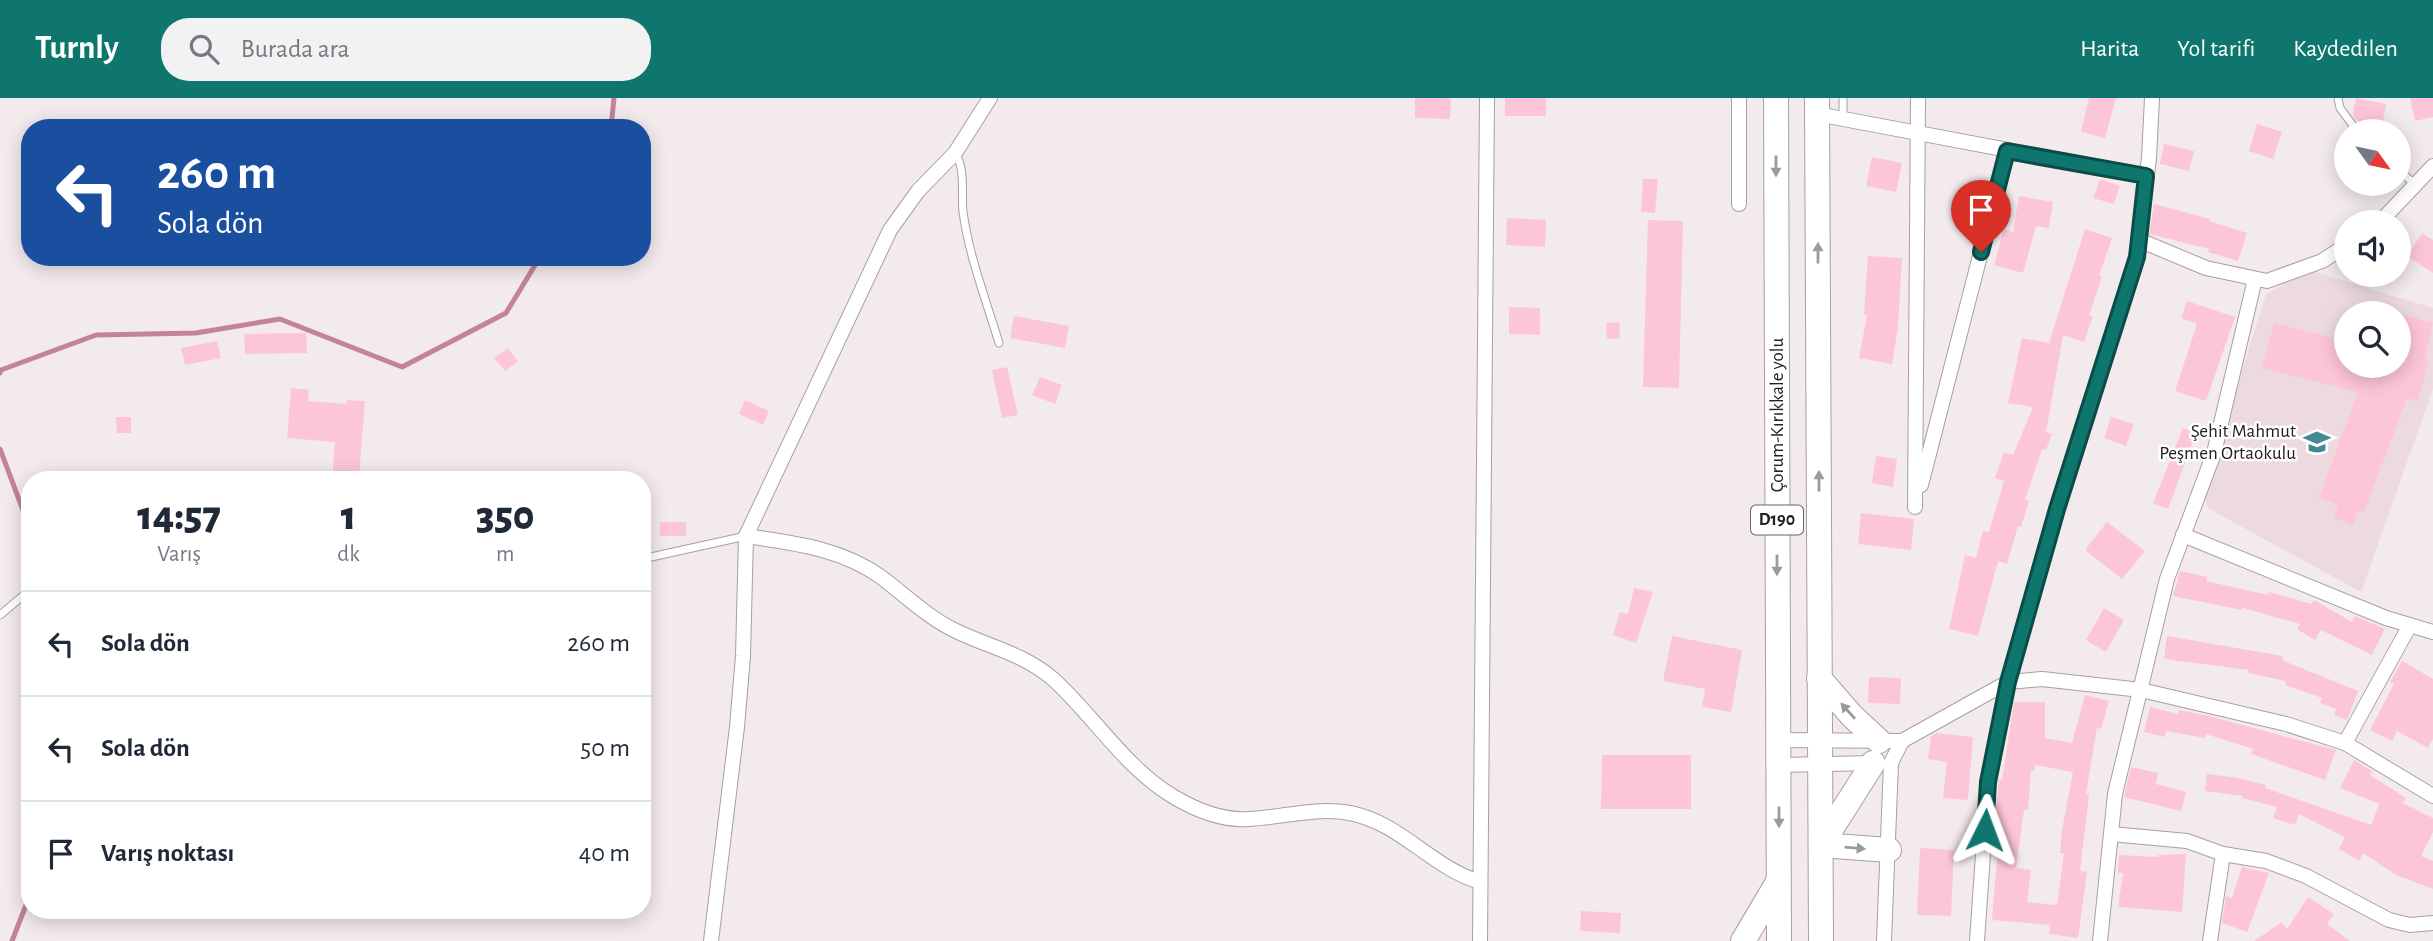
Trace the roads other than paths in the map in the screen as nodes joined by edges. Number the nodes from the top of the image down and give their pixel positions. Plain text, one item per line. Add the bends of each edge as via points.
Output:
1 (990, 98) edge
2 (1487, 98) edge
3 (1739, 98) edge
4 (1776, 98) edge
5 (1843, 98) edge
6 (1918, 98) edge
7 (2152, 98) edge
8 (2338, 98) edge
9 (1817, 106) edge
10 (1843, 119) junction
11 (2348, 119) edge
12 (1917, 134) junction
13 (2007, 151) junction
14 (955, 153) junction
15 (2433, 166) edge
16 (2146, 176) junction
17 (2412, 182) edge
18 (2417, 186) junction
19 (1739, 204) dead end
20 (2393, 210) edge
21 (2139, 240) junction
22 (2334, 253) edge
23 (2255, 279) junction
24 (999, 343) dead end
25 (2183, 535) junction
26 (746, 536) junction
27 (651, 557) edge
28 (21, 598) edge
29 (0, 615) edge
30 (2410, 625) junction
31 (2433, 632) edge
32 (1819, 678) junction
33 (2008, 682) junction
34 (2141, 690) junction
35 (2346, 743) junction
36 (1819, 751) junction
37 (1778, 752) junction
38 (1886, 752) junction
39 (2433, 796) edge
40 (2111, 834) junction
41 (1821, 845) junction
42 (1889, 850) junction
43 (2223, 854) junction
44 (1779, 881) junction
45 (1480, 882) junction
46 (2433, 923) edge
47 (712, 941) edge
48 (1480, 941) edge
49 (1743, 941) edge
50 (1779, 941) edge
51 (1821, 941) edge
52 (1884, 941) edge
53 (1977, 941) edge
54 (2100, 941) edge
55 (2210, 941) edge

1 - 14 street
2 - 45 street
3 - 19 street
4 -> 37 highway, Çorum-Kırıkkale yolu / D190
5 - 10 lane
6 - 12 street
7 - 16 street
8 - 11 lane
9 - 10 street
32 -> 9 highway, D190
10 - 12 street
12 - 13 street
12 - 13 street via 1915,507
13 - 16 street
14 - 24 lane via 961,163 967,234
14 - 26 street via 918,191 884,240
15 - 18 street
16 - 21 street
17 - 18 lane
18 - 20 street
21 - 23 street via 2206,268
21 - 33 street
22 - 23 street via 2267,281
23 - 25 street via 2214,453
25 - 30 street
25 - 34 street via 2166,579
26 - 27 lane
26 - 45 street via 812,546 843,556 942,623 1029,662 1055,681 1149,779 1188,805 1247,819 1310,811 1352,813 1390,827
26 - 47 street via 737,727
28 - 29 lane
30 - 31 street
30 - 35 street
32 - 36 highway, D190
38 -> 32 highway
33 - 34 street via 2042,679
33 - 38 street
33 - 53 street via 1988,782
34 - 35 street
34 - 40 street via 2115,794
35 - 39 street
36 - 37 street
36 - 37 street
36 - 38 street
36 - 38 street
36 - 41 highway, D190
37 -> 44 highway, Çorum-Kırıkkale yolu / D190
38 - 41 highway
38 - 42 street
40 - 43 street via 2187,841
40 - 54 street
41 -> 42 highway
41 - 51 highway, D190
42 - 52 street
43 - 46 street via 2266,861 2306,876 2389,920 2410,925
43 - 55 street
44 - 49 highway
44 - 50 highway, Çorum-Kırıkkale yolu / D190
45 - 48 street

